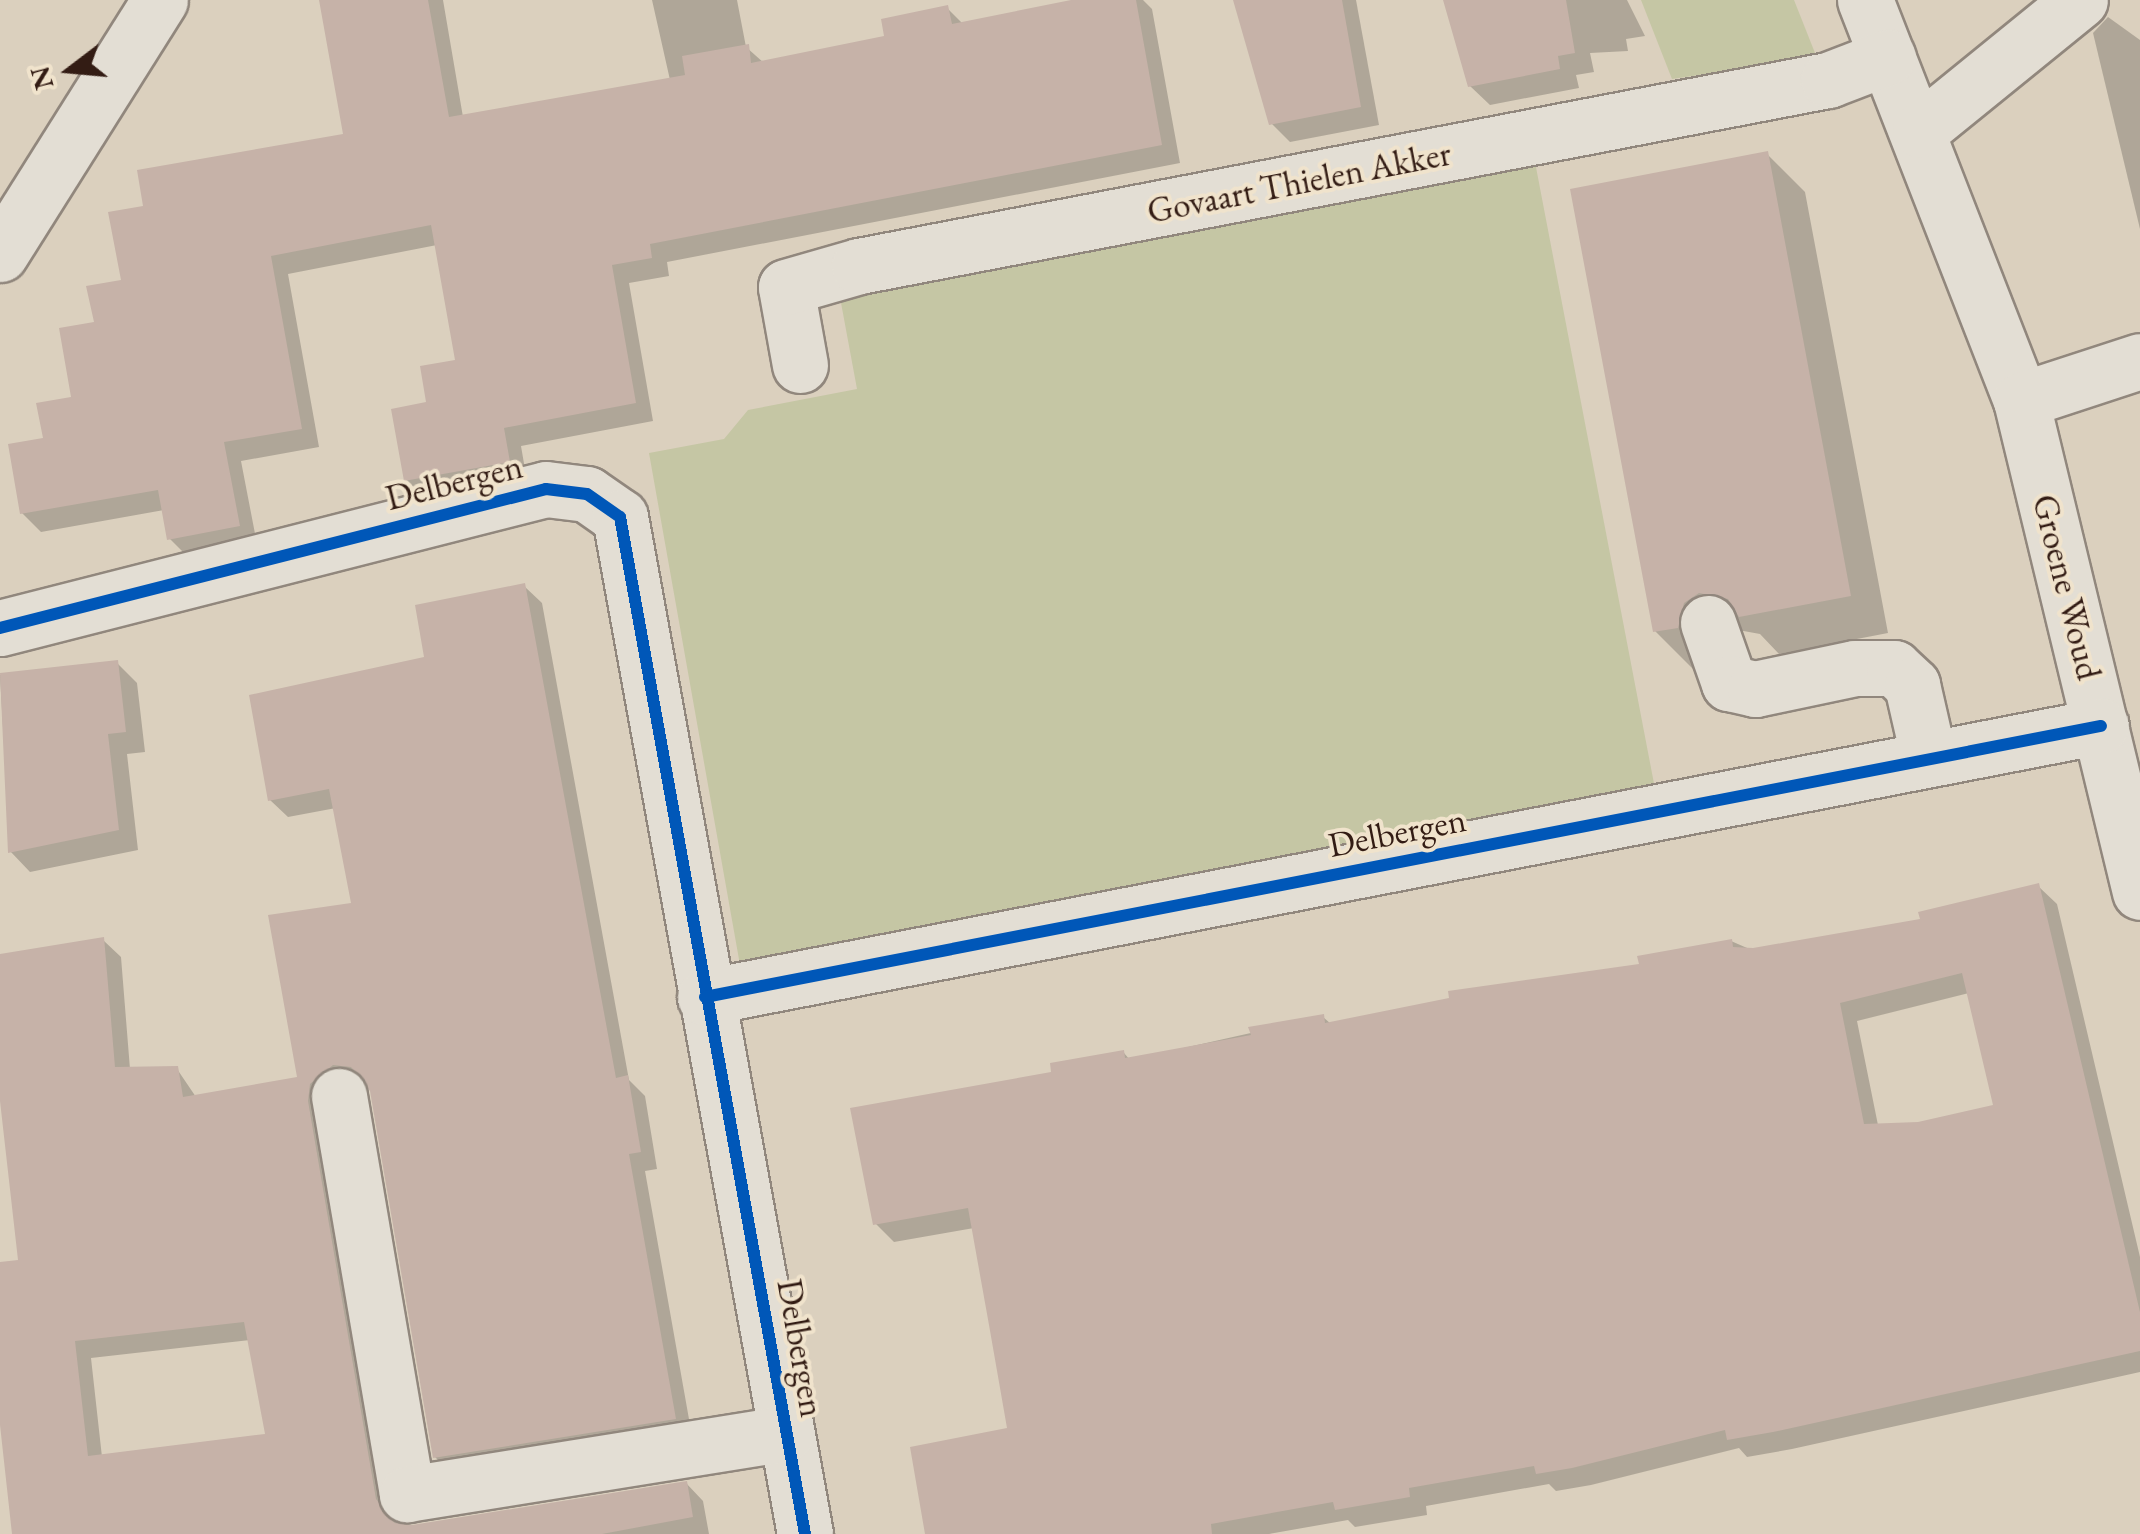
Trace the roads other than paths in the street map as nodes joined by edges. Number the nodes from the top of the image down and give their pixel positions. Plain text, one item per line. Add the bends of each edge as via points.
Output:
1 (160, 0) edge
2 (1865, 0) edge
3 (2080, 0) edge
4 (1888, 57) junction
5 (1920, 130) junction
6 (0, 254) edge
7 (2140, 362) edge
8 (800, 364) dead end
9 (2020, 400) junction
10 (1708, 623) dead end
11 (0, 628) edge
12 (2101, 726) junction
13 (1929, 759) junction
14 (2140, 892) edge
15 (705, 996) junction
16 (340, 1096) dead end
17 (786, 1433) junction
18 (805, 1534) edge

1 - 6 street
2 - 4 street, Groene Woud
3 - 5 street
4 - 5 street, Groene Woud
4 - 8 street, Govaart Thielen Akker via 1828,80 859,266 786,288
5 - 9 street, Groene Woud
7 - 9 street
9 - 12 street, Groene Woud
10 - 13 street via 1729,684 1755,689 1855,668 1894,668 1912,685
11 - 15 street, Delbergen via 546,489 587,494 620,517
12 - 13 street, Delbergen
12 - 14 street, Groene Woud
13 - 15 street, Delbergen
15 - 17 street, Delbergen
16 - 17 street via 407,1494
17 - 18 street, Delbergen

